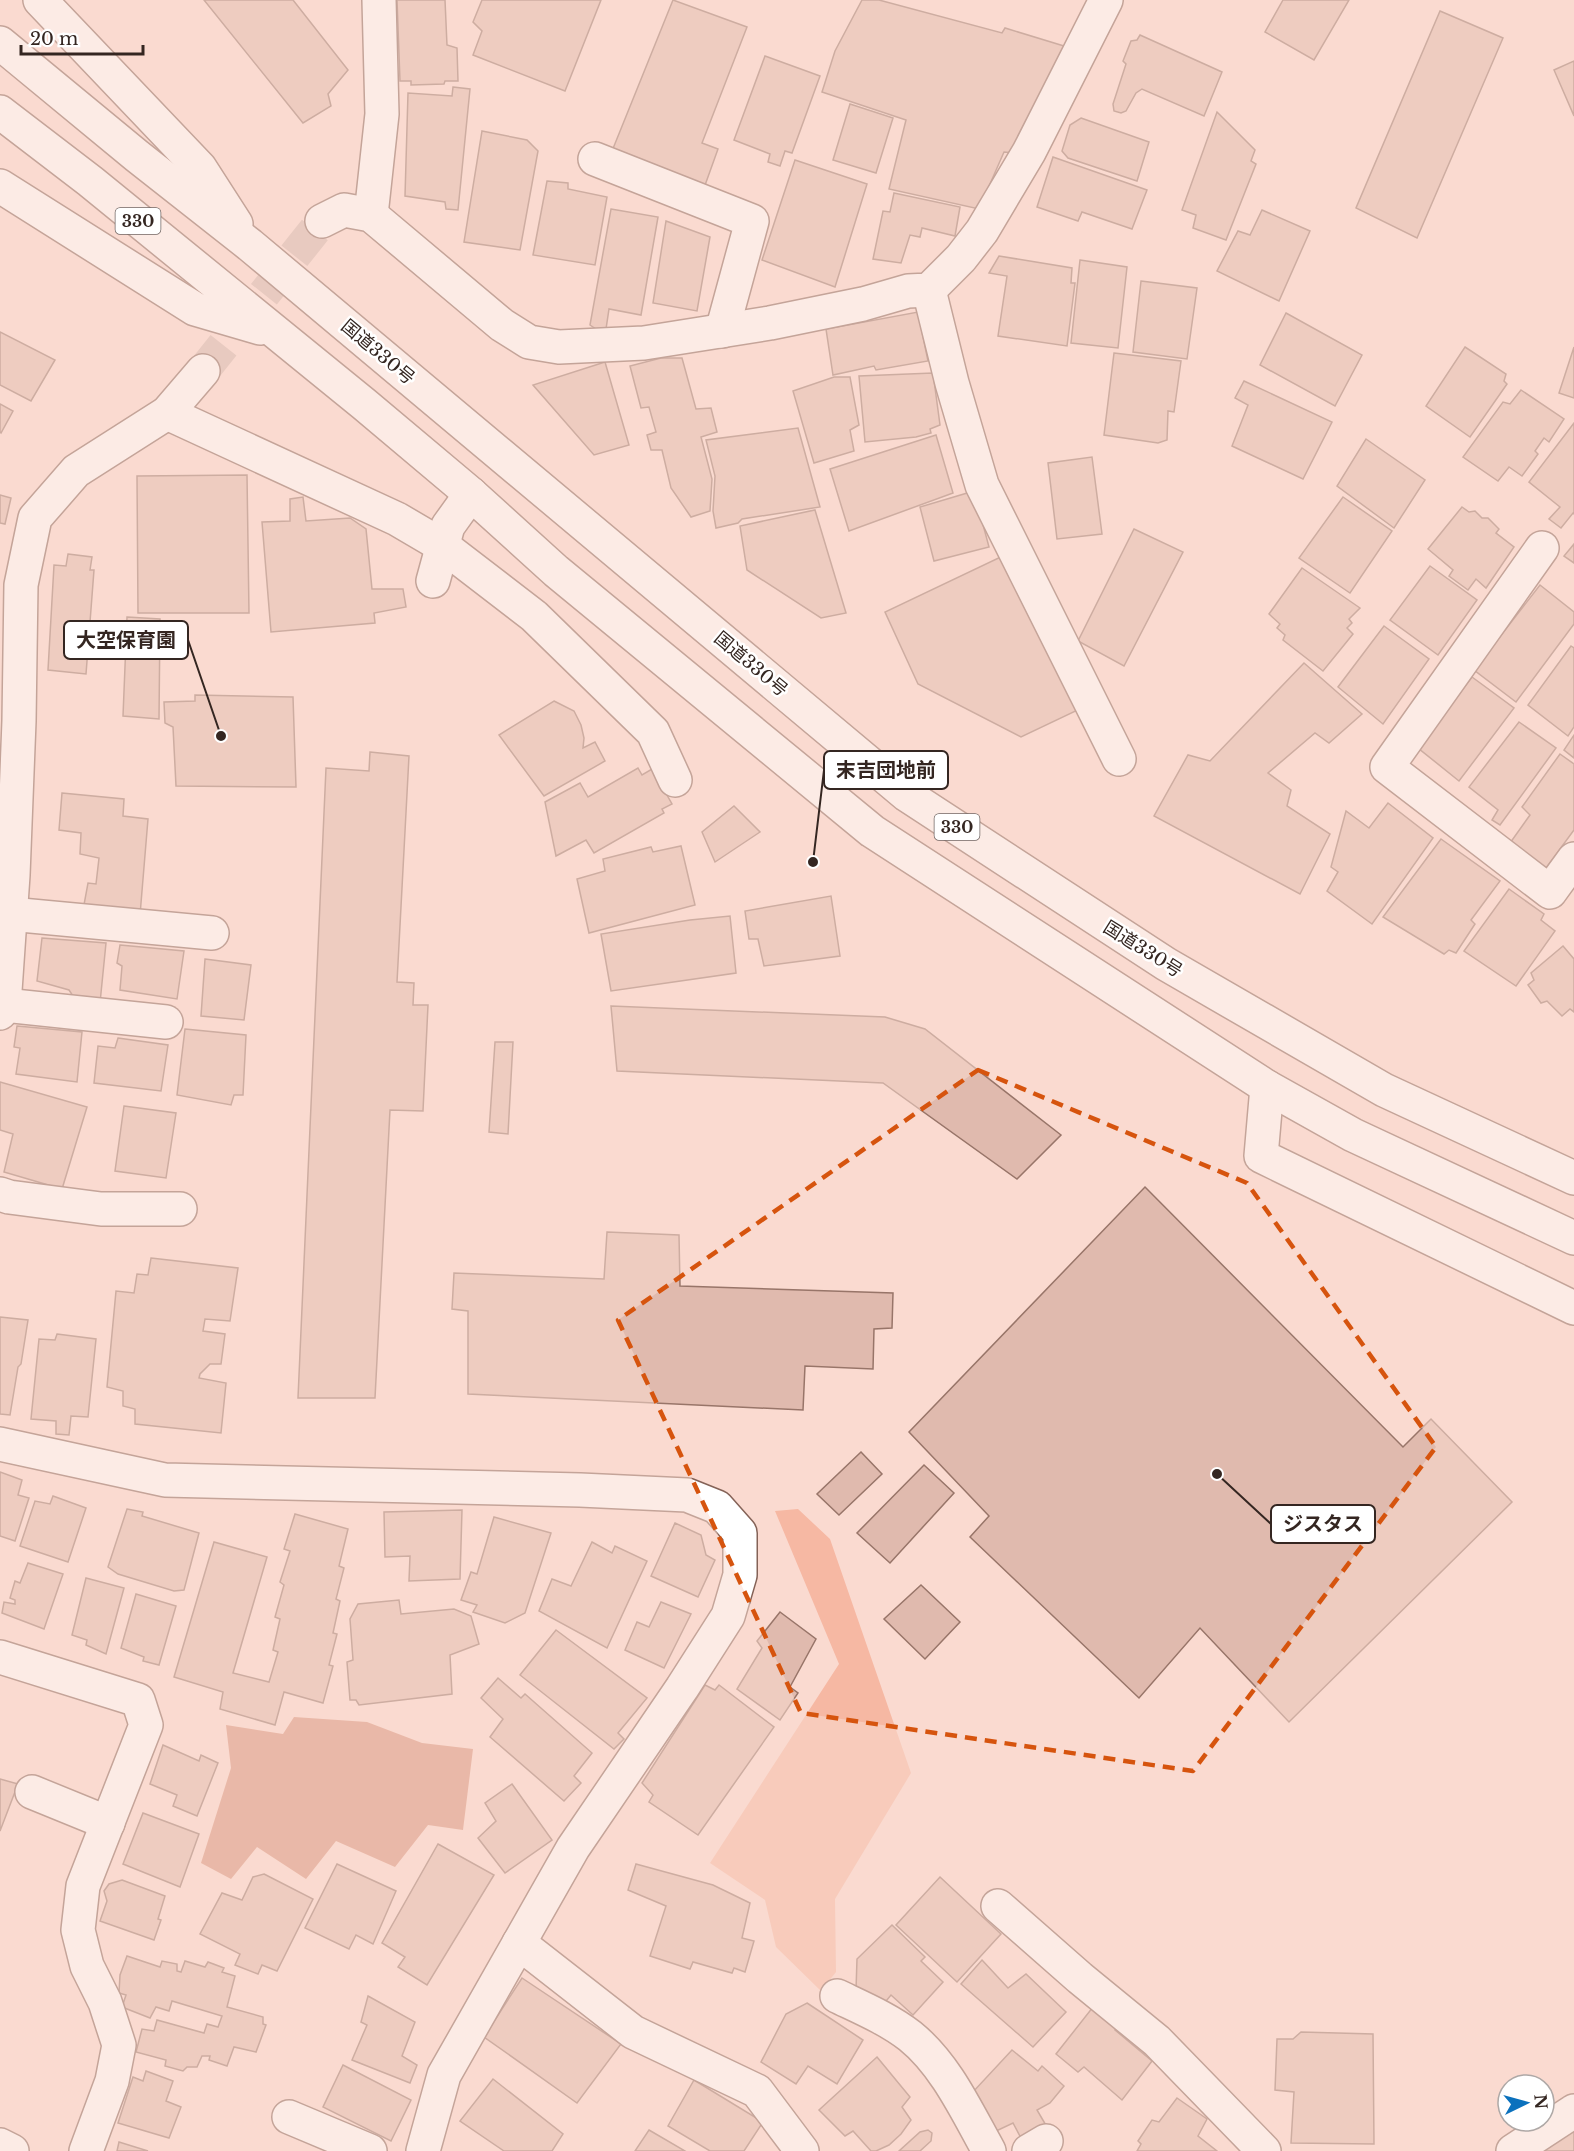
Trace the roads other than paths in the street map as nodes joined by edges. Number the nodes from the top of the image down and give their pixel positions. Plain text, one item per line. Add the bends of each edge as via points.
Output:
1 (40, 0) edge
2 (379, 0) edge
3 (1106, 0) edge
4 (0, 43) edge
5 (0, 112) edge
6 (595, 159) dead end
7 (0, 186) edge
8 (371, 215) junction
9 (322, 221) tunnel mouth
10 (250, 245) junction
11 (929, 290) junction
12 (722, 331) junction
13 (273, 332) junction
14 (203, 371) tunnel mouth
15 (167, 413) junction
16 (471, 494) junction
17 (442, 546) junction
18 (1542, 548) dead end
19 (433, 581) dead end
20 (1119, 759) dead end
21 (675, 780) dead end
22 (1574, 859) edge
23 (6, 875) edge
24 (10, 914) junction
25 (212, 933) dead end
26 (2, 1009) edge
27 (166, 1022) dead end
28 (1267, 1087) junction
29 (1574, 1178) edge
30 (0, 1194) edge
31 (180, 1209) dead end
32 (1574, 1238) edge
33 (1574, 1308) edge
34 (0, 1444) edge
35 (0, 1657) edge
36 (32, 1791) dead end
37 (108, 1823) junction
38 (998, 1906) dead end
39 (519, 1943) junction
40 (837, 1996) dead end
41 (1574, 2111) edge
42 (289, 2117) dead end
43 (0, 2145) edge
44 (12, 2151) edge
45 (86, 2151) edge
46 (370, 2151) edge
47 (423, 2151) edge
48 (802, 2151) edge
49 (989, 2151) edge
50 (1264, 2151) edge
51 (1513, 2151) edge

1 - 10 main road via 200,168
2 - 8 main road via 382,114
3 - 11 main road via 1029,152 982,231
4 - 10 main road, 国道330号 / 330
5 - 13 main road, 330
6 - 12 main road via 752,221
7 - 13 main road via 195,309
8 - 9 main road via 344,210
8 - 12 main road via 502,325 529,342 559,347 644,343
10 - 29 main road, 国道330号 / 330 via 907,795 1166,964 1374,1084
11 - 12 main road via 908,291 863,304
11 - 20 main road via 982,485
13 - 16 main road, 330
14 - 15 main road
15 - 17 main road via 397,519
15 - 23 main road via 76,471 35,518 21,585 20,721
16 - 17 main road via 448,526
16 - 28 main road, 330 via 556,571 872,831
17 - 19 main road
17 - 21 main road via 534,616 653,732
18 - 22 main road via 1387,766 1550,892
23 - 24 main road
24 - 25 main road
24 - 26 main road
26 - 27 main road
28 - 32 main road, 330 via 1353,1134
28 - 33 main road via 1261,1156
30 - 31 main road via 100,1209
34 - 39 main road via 165,1480 675,1494 717,1507 740,1533 740,1575 728,1616 573,1848
35 - 37 main road via 138,1700 146,1725
36 - 37 main road
37 - 45 main road via 83,1886 78,1930 87,1966 105,2002 118,2045 112,2081
38 - 50 main road via 1157,2040
39 - 47 main road via 444,2075
39 - 48 main road via 633,2032 757,2091
40 - 49 main road via 912,2037 955,2090
41 - 51 main road
42 - 46 main road
43 - 44 main road

